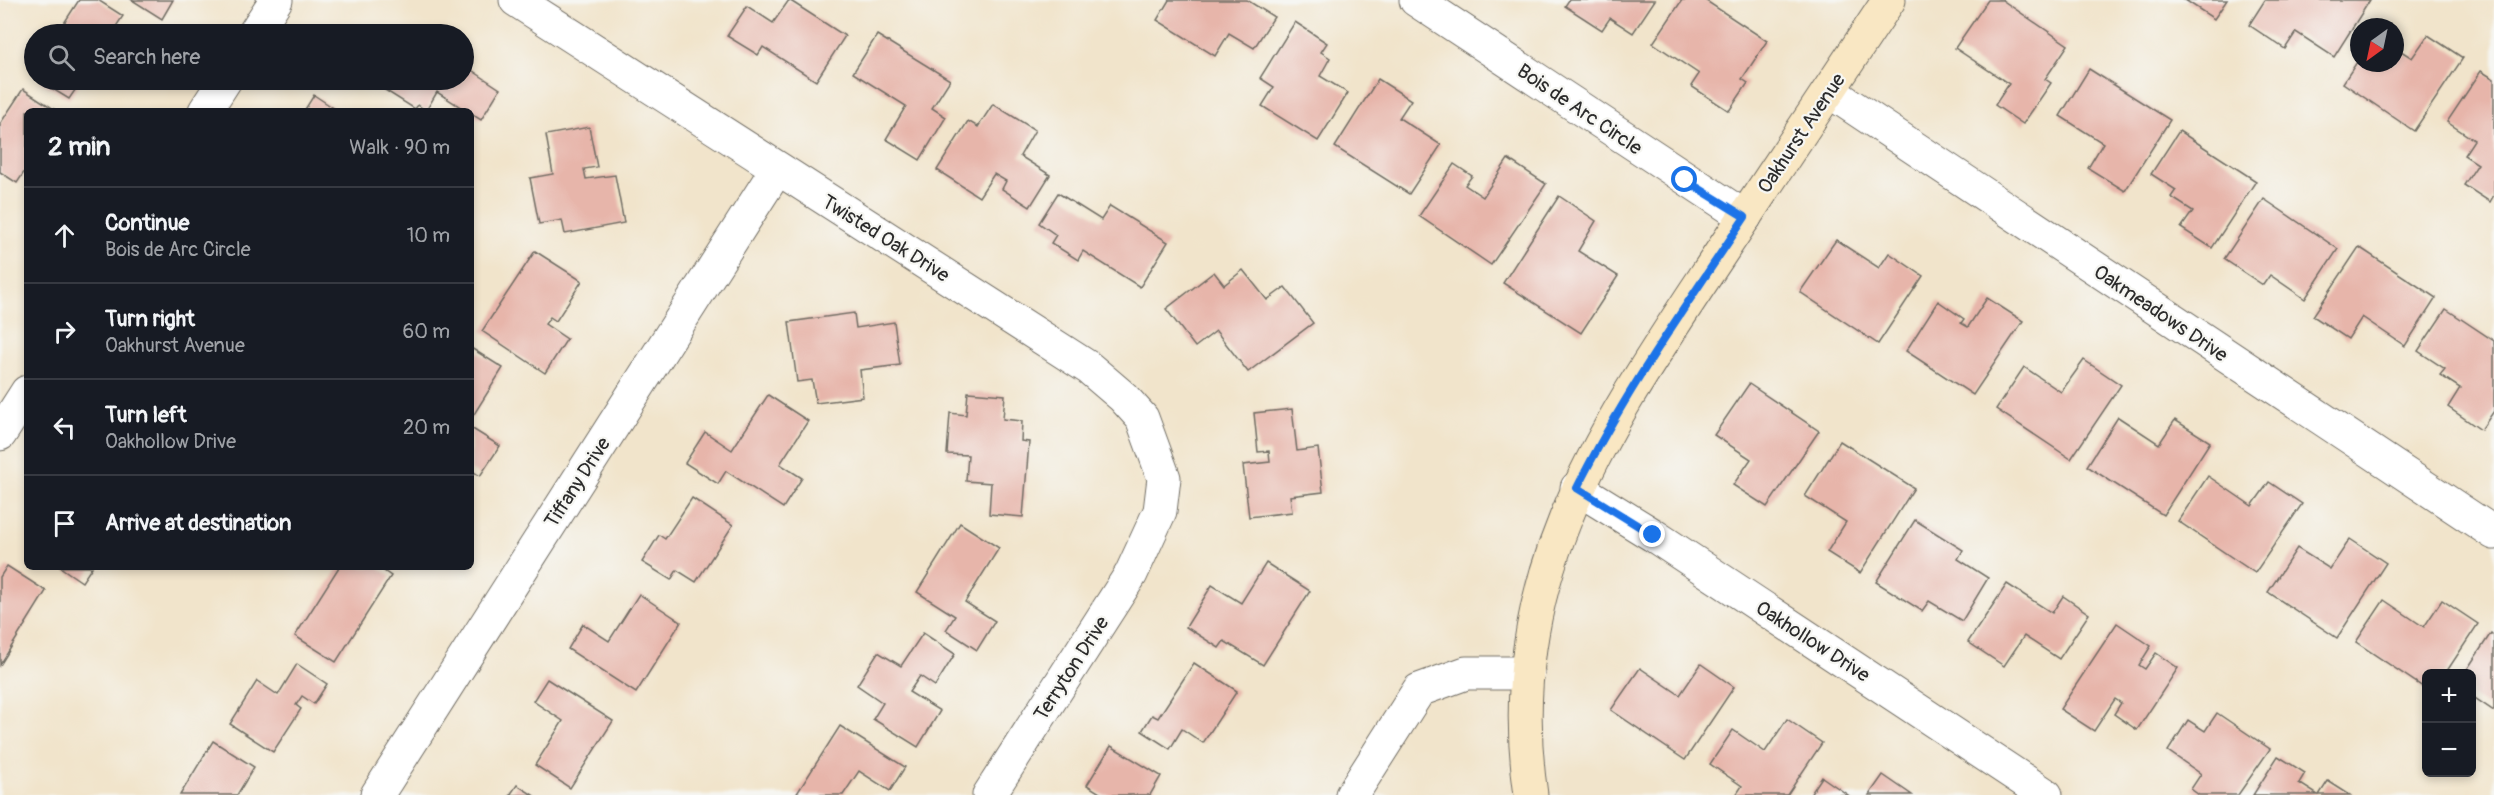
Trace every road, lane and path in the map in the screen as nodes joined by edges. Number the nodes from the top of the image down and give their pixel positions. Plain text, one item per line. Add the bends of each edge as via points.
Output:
1 (276, 0) edge
2 (516, 0) edge
3 (1416, 0) edge
4 (1889, 0) edge
5 (260, 24) edge
6 (219, 90) edge
7 (1829, 91) junction
8 (207, 108) edge
9 (777, 169) junction
10 (1745, 217) junction
11 (24, 397) edge
12 (0, 434) edge
13 (1577, 488) junction
14 (2494, 533) edge
15 (1149, 538) joint
16 (1528, 673) junction
17 (377, 795) edge
18 (989, 795) edge
19 (1352, 795) edge
20 (1531, 795) edge
21 (2046, 795) edge

1 - 5 street
2 - 9 street, Twisted Oak Drive
3 - 10 street, Bois de Arc Circle
4 - 7 street, Oakhurst Avenue
6 - 8 street
7 - 10 street, Oakhurst Avenue
7 - 14 street, Oakmeadows Drive
9 - 15 street, Twisted Oak Drive via 1089,368 1123,397 1142,418 1164,478 1160,511
9 - 17 street, Tiffany Drive
10 - 13 street, Oakhurst Avenue via 1656,350
11 - 12 street
13 - 16 street, Oakhurst Avenue via 1558,532 1542,588
13 - 21 street, Oakhollow Drive
15 - 18 street, Terryton Drive via 1131,574
16 - 19 street via 1466,673 1419,690
16 - 20 street, Oakhurst Avenue via 1526,762

